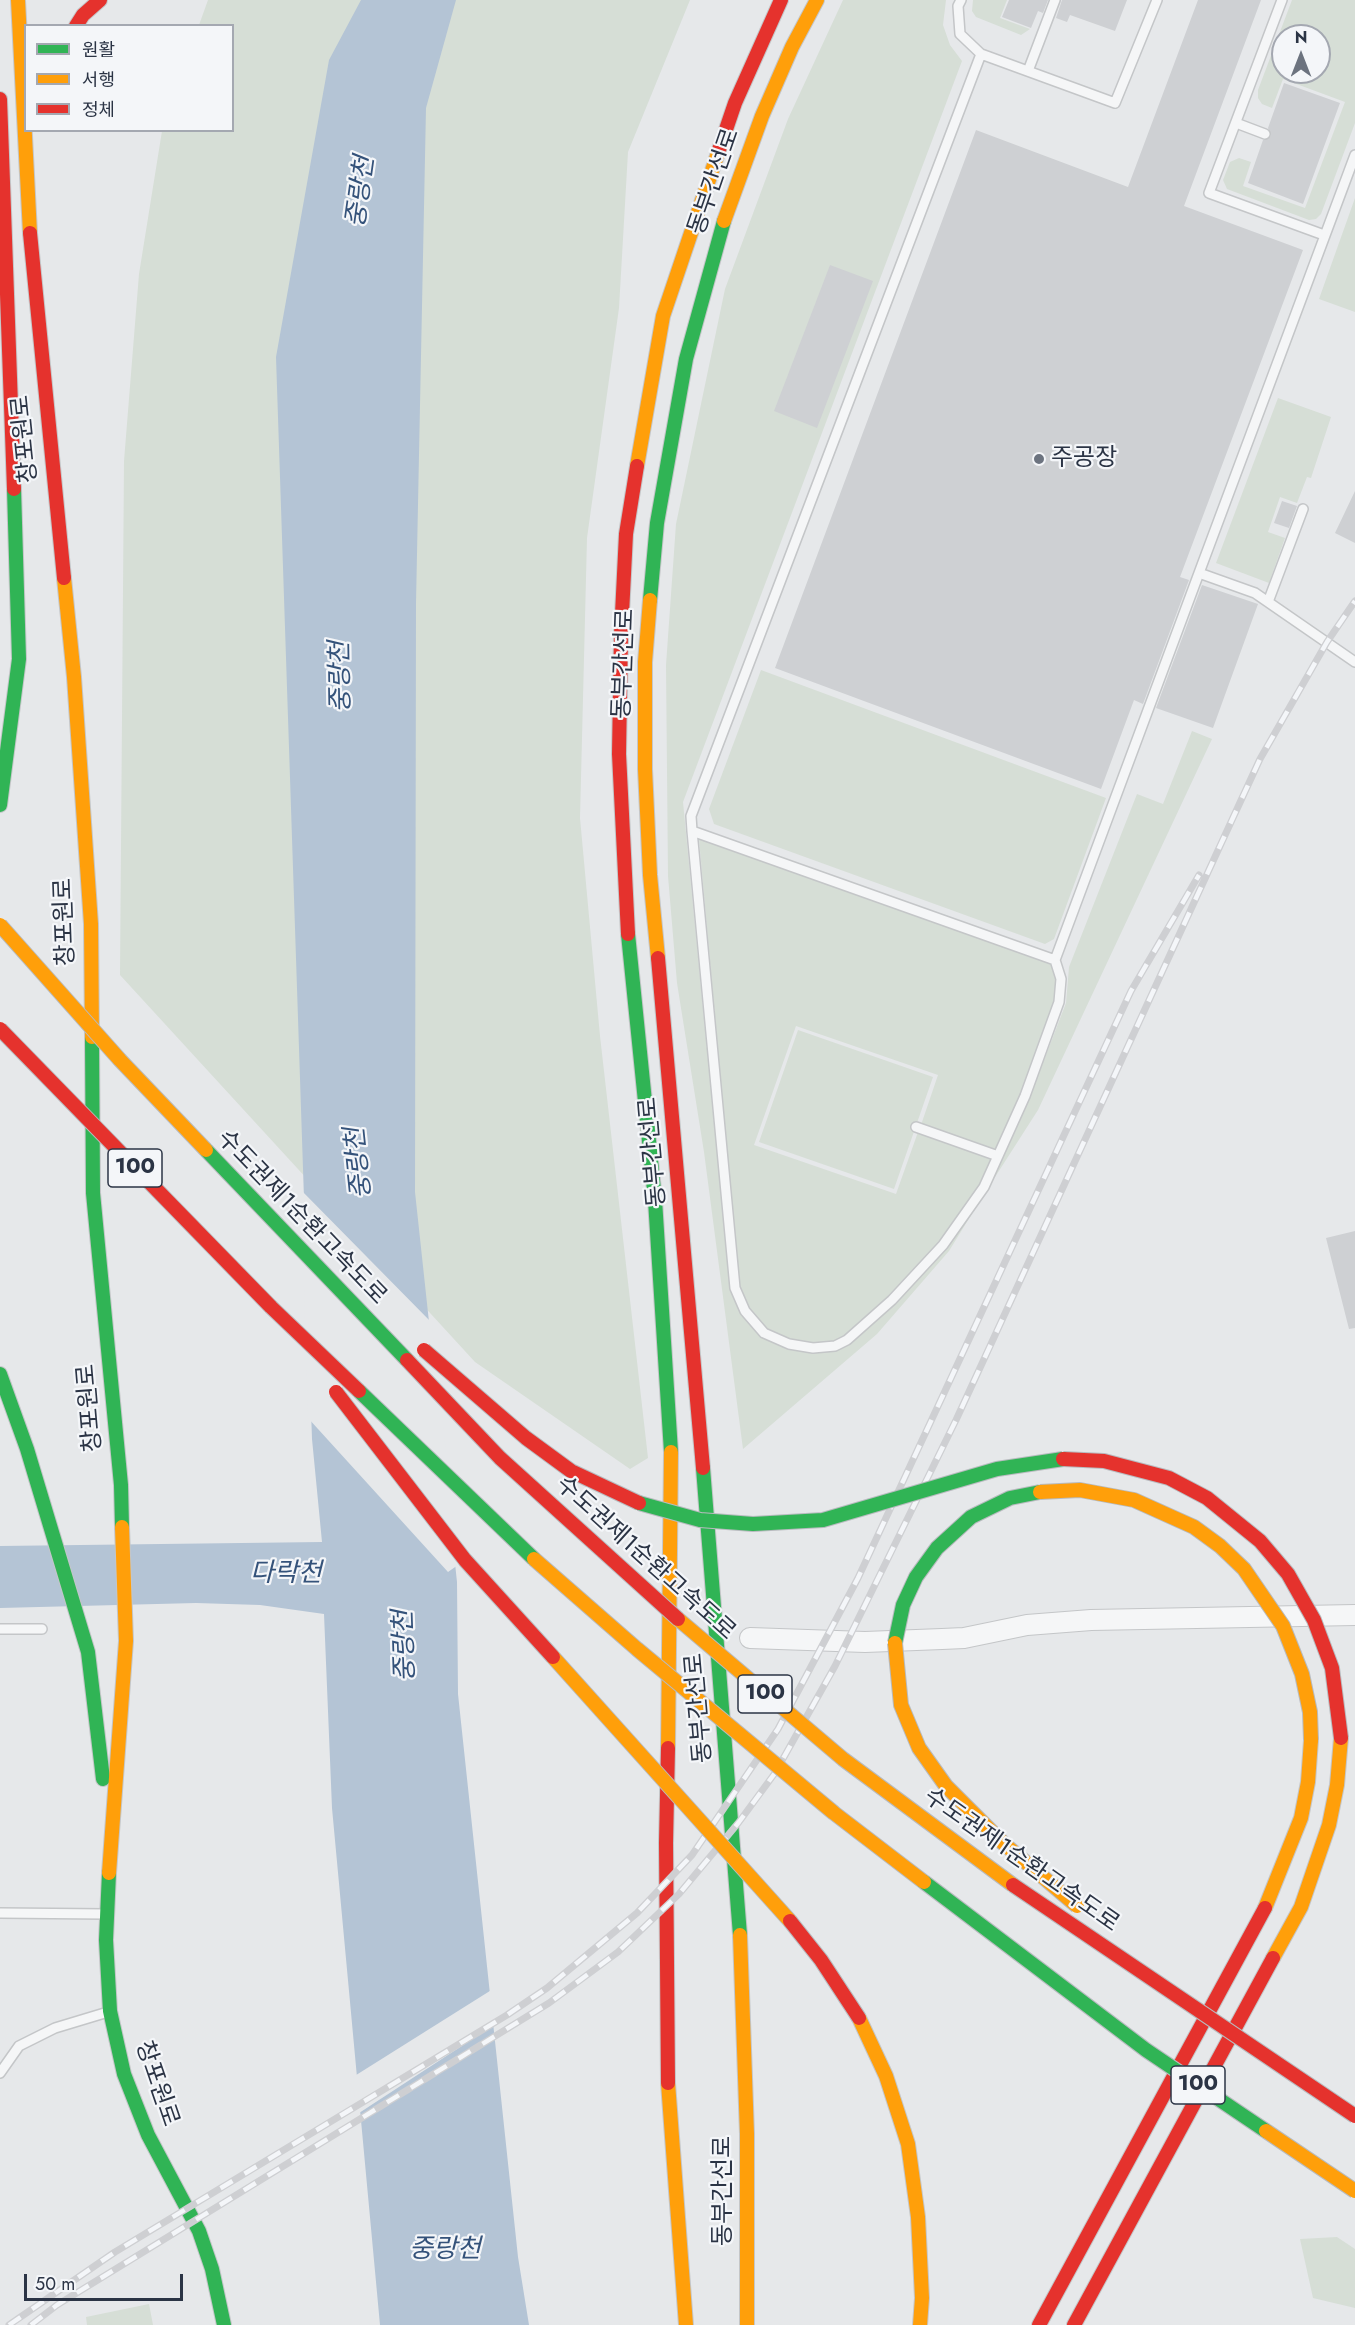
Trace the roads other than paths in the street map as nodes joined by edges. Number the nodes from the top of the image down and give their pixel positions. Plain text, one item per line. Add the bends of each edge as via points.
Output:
1 (18, 0) edge
2 (100, 0) edge
3 (781, 0) edge
4 (817, 0) edge
5 (961, 0) edge
6 (1055, 0) edge
7 (1157, 0) edge
8 (1282, 0) edge
9 (77, 24) edge
10 (981, 54) junction
11 (1028, 71) junction
12 (0, 99) edge
13 (1236, 123) junction
14 (1, 129) edge
15 (31, 132) edge
16 (1266, 134) dead end
17 (1355, 155) edge
18 (24, 157) junction
19 (1324, 236) junction
20 (4, 324) edge
21 (1303, 509) dead end
22 (1199, 573) junction
23 (1268, 602) junction
24 (1355, 662) edge
25 (0, 805) edge
26 (692, 831) junction
27 (0, 925) edge
28 (1055, 960) junction
29 (0, 1029) edge
30 (916, 1127) dead end
31 (998, 1156) junction
32 (243, 1191) junction
33 (271, 1307) junction
34 (383, 1314) dead end
35 (409, 1337) dead end
36 (0, 1374) edge
37 (1355, 1615) edge
38 (0, 1629) edge
39 (42, 1629) dead end
40 (750, 1638) dead end
41 (110, 1843) junction
42 (1084, 1911) dead end
43 (0, 1913) edge
44 (107, 1914) junction
45 (1139, 1953) dead end
46 (110, 2011) junction
47 (0, 2073) edge
48 (1355, 2114) edge
49 (1355, 2191) edge
50 (224, 2325) edge
51 (686, 2325) edge
52 (747, 2325) edge
53 (920, 2325) edge
54 (1039, 2325) edge
55 (1074, 2325) edge

1 - 18 main road, 창포원로
2 - 9 main road
3 - 51 main road, 동부간선로 via 735,103 663,316 626,534 621,634 619,754 625,902 655,1200 671,1456 667,2068
4 - 52 main road, 동부간선로 via 792,47 729,202 686,359 657,523 645,662 650,875 677,1150 740,1922 747,2134
5 - 10 lane via 960,34
6 - 11 lane
7 - 11 lane via 1115,103
8 - 13 lane
10 - 11 lane
10 - 26 lane via 691,816
12 - 14 main road, 창포원로
13 - 16 lane
13 - 19 lane via 1209,193
14 - 20 main road, 창포원로
15 - 18 main road
17 - 19 lane
18 - 41 main road, 창포원로 via 35,304 74,677 91,924 93,1193 121,1485 126,1641
19 - 22 lane
20 - 25 main road, 창포원로 via 19,659
21 - 23 lane
22 - 23 lane via 1255,593
22 - 28 lane
23 - 24 lane
26 - 28 lane
26 - 31 lane via 735,1288 745,1311 764,1333 789,1344 813,1348 848,1340 943,1245 984,1187
27 - 32 main road, 수도권제1순환고속도로 / 100, bridge
28 - 31 lane via 1061,979 1059,1002 1025,1096
29 - 33 main road, 100, bridge
30 - 31 lane
32 - 34 main road, bridge
32 - 48 main road, 수도권제1순환고속도로 / 100, bridge via 543,1498 756,1687 843,1759 995,1873
33 - 49 main road, 100, bridge via 536,1560 743,1739 1146,2050
33 - 53 main road, bridge via 465,1560 773,1899 821,1960 859,2018 886,2076 908,2144 918,2217
35 - 55 main road, bridge via 526,1438 571,1471 642,1504 700,1520 753,1524 823,1520 997,1468 1054,1459 1104,1461 1169,1478 1207,1498 1260,1541 1288,1574 1314,1620 1332,1668 1341,1738 1329,1825 1301,1907
36 - 41 main road, 창포원로 via 27,1449 88,1652
37 - 40 street via 1091,1620 1027,1625 942,1640
38 - 39 lane
41 - 44 main road, 창포원로
42 - 54 main road, bridge via 1003,1844 946,1786 923,1756 905,1717 895,1657 903,1605 926,1562 959,1526 1010,1498 1065,1489 1118,1495 1163,1512 1194,1527 1244,1569 1283,1626 1302,1674 1311,1740 1301,1818 1272,1895
43 - 44 lane
44 - 46 main road, 창포원로
45 - 48 main road, bridge
46 - 47 lane via 55,2028 19,2046
46 - 50 main road, 창포원로 via 124,2074 148,2135 202,2241

